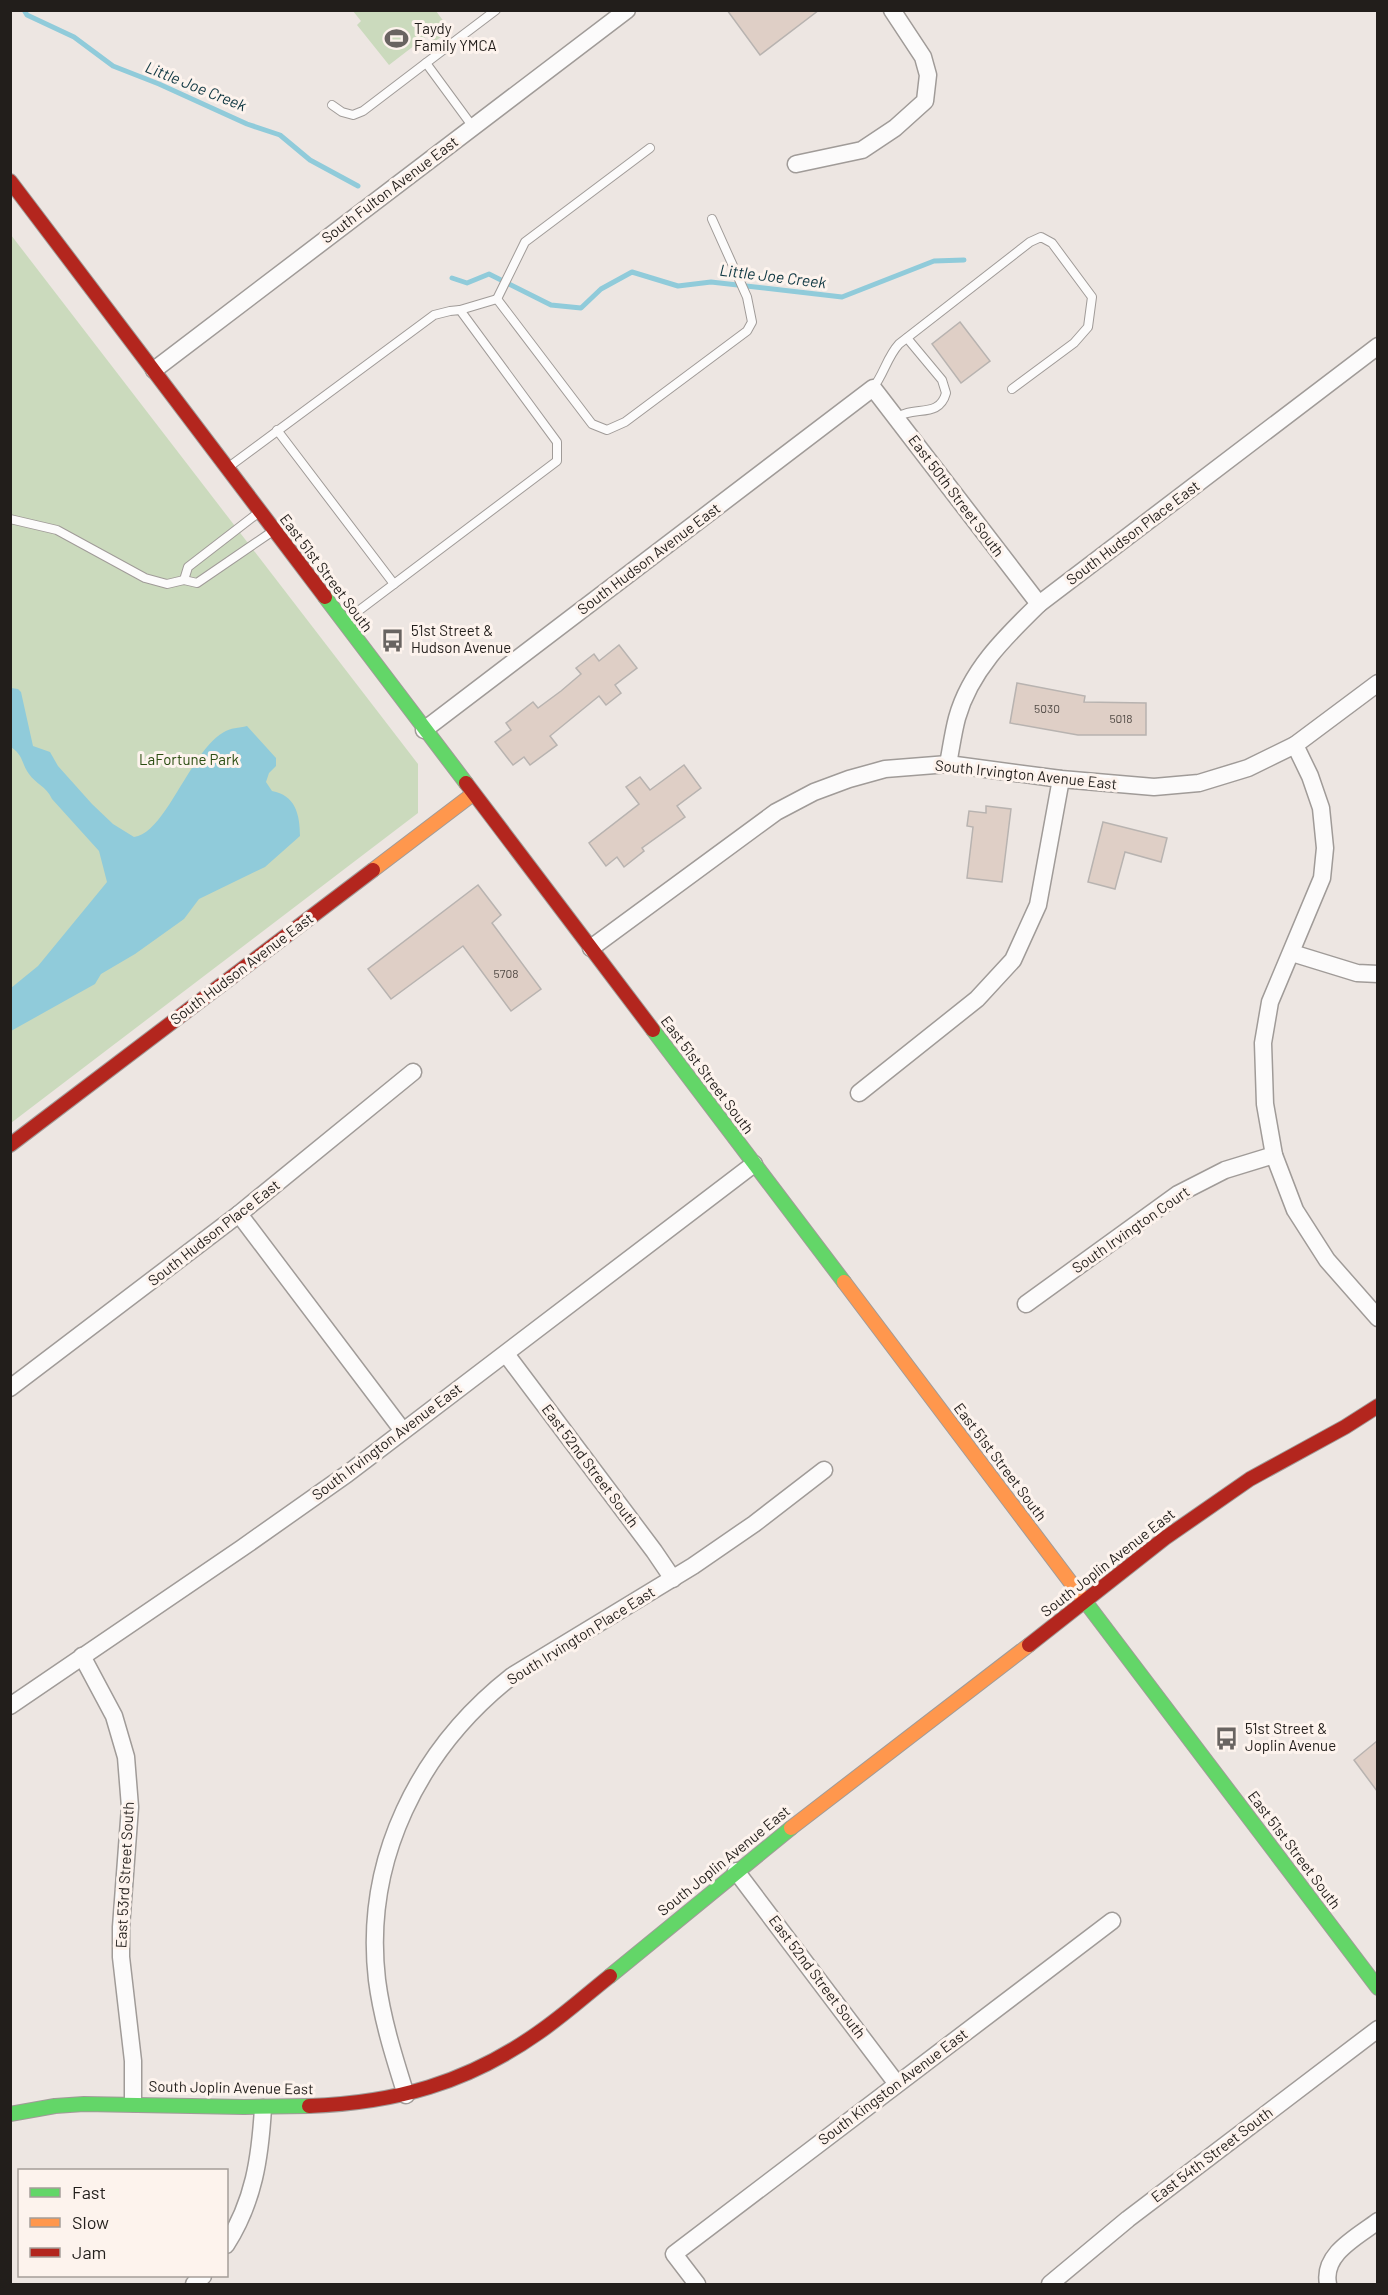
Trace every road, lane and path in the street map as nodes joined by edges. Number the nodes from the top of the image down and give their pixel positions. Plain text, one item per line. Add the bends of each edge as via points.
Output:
1 (495, 10) edge
2 (892, 10) edge
3 (617, 13) edge
4 (426, 63) junction
5 (332, 105) dead end
6 (473, 127) junction
7 (650, 148) dead end
8 (796, 164) dead end
9 (10, 182) edge
10 (712, 219) dead end
11 (497, 300) junction
12 (460, 310) junction
13 (907, 338) junction
14 (1377, 346) edge
15 (154, 370) junction
16 (873, 388) junction
17 (1012, 389) dead end
18 (896, 418) junction
19 (277, 430) junction
20 (227, 468) junction
21 (259, 512) junction
22 (10, 519) edge
23 (273, 530) junction
24 (184, 580) junction
25 (394, 584) junction
26 (1039, 604) junction
27 (343, 623) junction
28 (1377, 683) edge
29 (424, 730) junction
30 (1296, 745) junction
31 (948, 764) junction
32 (1061, 779) junction
33 (473, 794) junction
34 (591, 948) junction
35 (1292, 952) junction
36 (1377, 974) edge
37 (413, 1072) dead end
38 (859, 1093) dead end
39 (10, 1145) edge
40 (1274, 1155) junction
41 (754, 1164) junction
42 (239, 1214) junction
43 (1026, 1304) dead end
44 (1377, 1318) edge
45 (506, 1354) junction
46 (10, 1389) edge
47 (1377, 1406) edge
48 (403, 1431) junction
49 (824, 1470) dead end
50 (673, 1579) junction
51 (1085, 1602) junction
52 (82, 1656) junction
53 (10, 1706) edge
54 (736, 1871) junction
55 (1112, 1921) dead end
56 (1377, 1988) edge
57 (1377, 2029) edge
58 (897, 2084) junction
59 (406, 2095) junction
60 (133, 2103) junction
61 (263, 2108) junction
62 (10, 2114) edge
63 (1377, 2221) edge
64 (228, 2241) edge
65 (1328, 2278) edge
66 (698, 2284) edge
67 (1050, 2284) edge

1 - 4 lane
2 - 8 street via 923,57 928,75 925,101 862,150
3 - 6 street, South Fulton Avenue East
4 - 5 lane via 363,111 353,115
4 - 6 lane
6 - 15 street, South Fulton Avenue East
7 - 11 lane via 525,242
9 - 15 main road, East 51st Street South
10 - 11 lane via 747,297 752,322 747,331 625,422 608,430 592,424
11 - 12 lane
12 - 19 lane via 434,315
12 - 25 lane via 557,442 557,461
13 - 16 lane via 892,351
13 - 17 lane via 1041,237 1052,243 1092,297 1088,327 1074,343
13 - 18 lane via 942,380 946,393 938,408 908,412
14 - 26 street, South Hudson Place East
15 - 20 main road, East 51st Street South
16 - 18 street, East 50th Street South
16 - 29 street, South Hudson Avenue East
18 - 26 street, East 50th Street South
19 - 20 lane
19 - 25 lane
20 - 21 main road, East 51st Street South
21 - 23 main road, East 51st Street South
21 - 24 lane via 188,567
22 - 24 lane via 57,530 145,578 167,584
23 - 24 lane via 197,583
23 - 27 main road, East 51st Street South
25 - 27 lane
26 - 31 street, South Hudson Place East via 978,671 958,716
27 - 29 main road, East 51st Street South
28 - 30 street, South Irvington Avenue East
29 - 33 main road, East 51st Street South
30 - 32 street, South Irvington Avenue East via 1248,768 1199,783 1154,787
30 - 35 street via 1321,808 1325,848 1322,878
31 - 32 street, South Irvington Avenue East
31 - 34 street, South Irvington Avenue East via 885,769 805,797 732,843
32 - 38 street via 1038,905 1013,960 977,999
33 - 34 main road, East 51st Street South
33 - 39 main road, South Hudson Avenue East
34 - 41 main road, East 51st Street South
35 - 36 street via 1357,973
35 - 40 street via 1270,1002 1263,1042 1265,1104
37 - 42 street, South Hudson Place East
40 - 43 street, South Irvington Court via 1225,1170 1178,1194
40 - 44 street via 1295,1210 1327,1260
41 - 45 street, South Irvington Avenue East
41 - 51 main road, East 51st Street South
42 - 46 street, South Hudson Place East
42 - 48 street
45 - 48 street, South Irvington Avenue East
45 - 50 street, East 52nd Street South
47 - 51 main road, South Joplin Avenue East via 1250,1479 1165,1538
48 - 52 street, South Irvington Avenue East via 269,1529
49 - 50 street, South Irvington Place East
50 - 59 street, South Irvington Place East via 530,1663 484,1698 444,1743 405,1805 387,1852 375,1925 384,2020
51 - 54 main road, South Joplin Avenue East
51 - 56 main road, East 51st Street South
52 - 53 street, South Irvington Avenue East
52 - 60 street, East 53rd Street South via 114,1716 126,1757 130,1807 121,1957 133,2061
54 - 58 street, East 52nd Street South
54 - 59 main road, South Joplin Avenue East via 536,2036 477,2069
55 - 58 street, South Kingston Avenue East
57 - 67 street, East 54th Street South via 1105,2236
58 - 66 street, South Kingston Avenue East via 674,2254
59 - 61 main road, South Joplin Avenue East via 348,2104
60 - 61 main road, South Joplin Avenue East
60 - 62 main road, South Joplin Avenue East via 55,2106
61 - 64 street via 255,2178
63 - 65 street via 1337,2253

